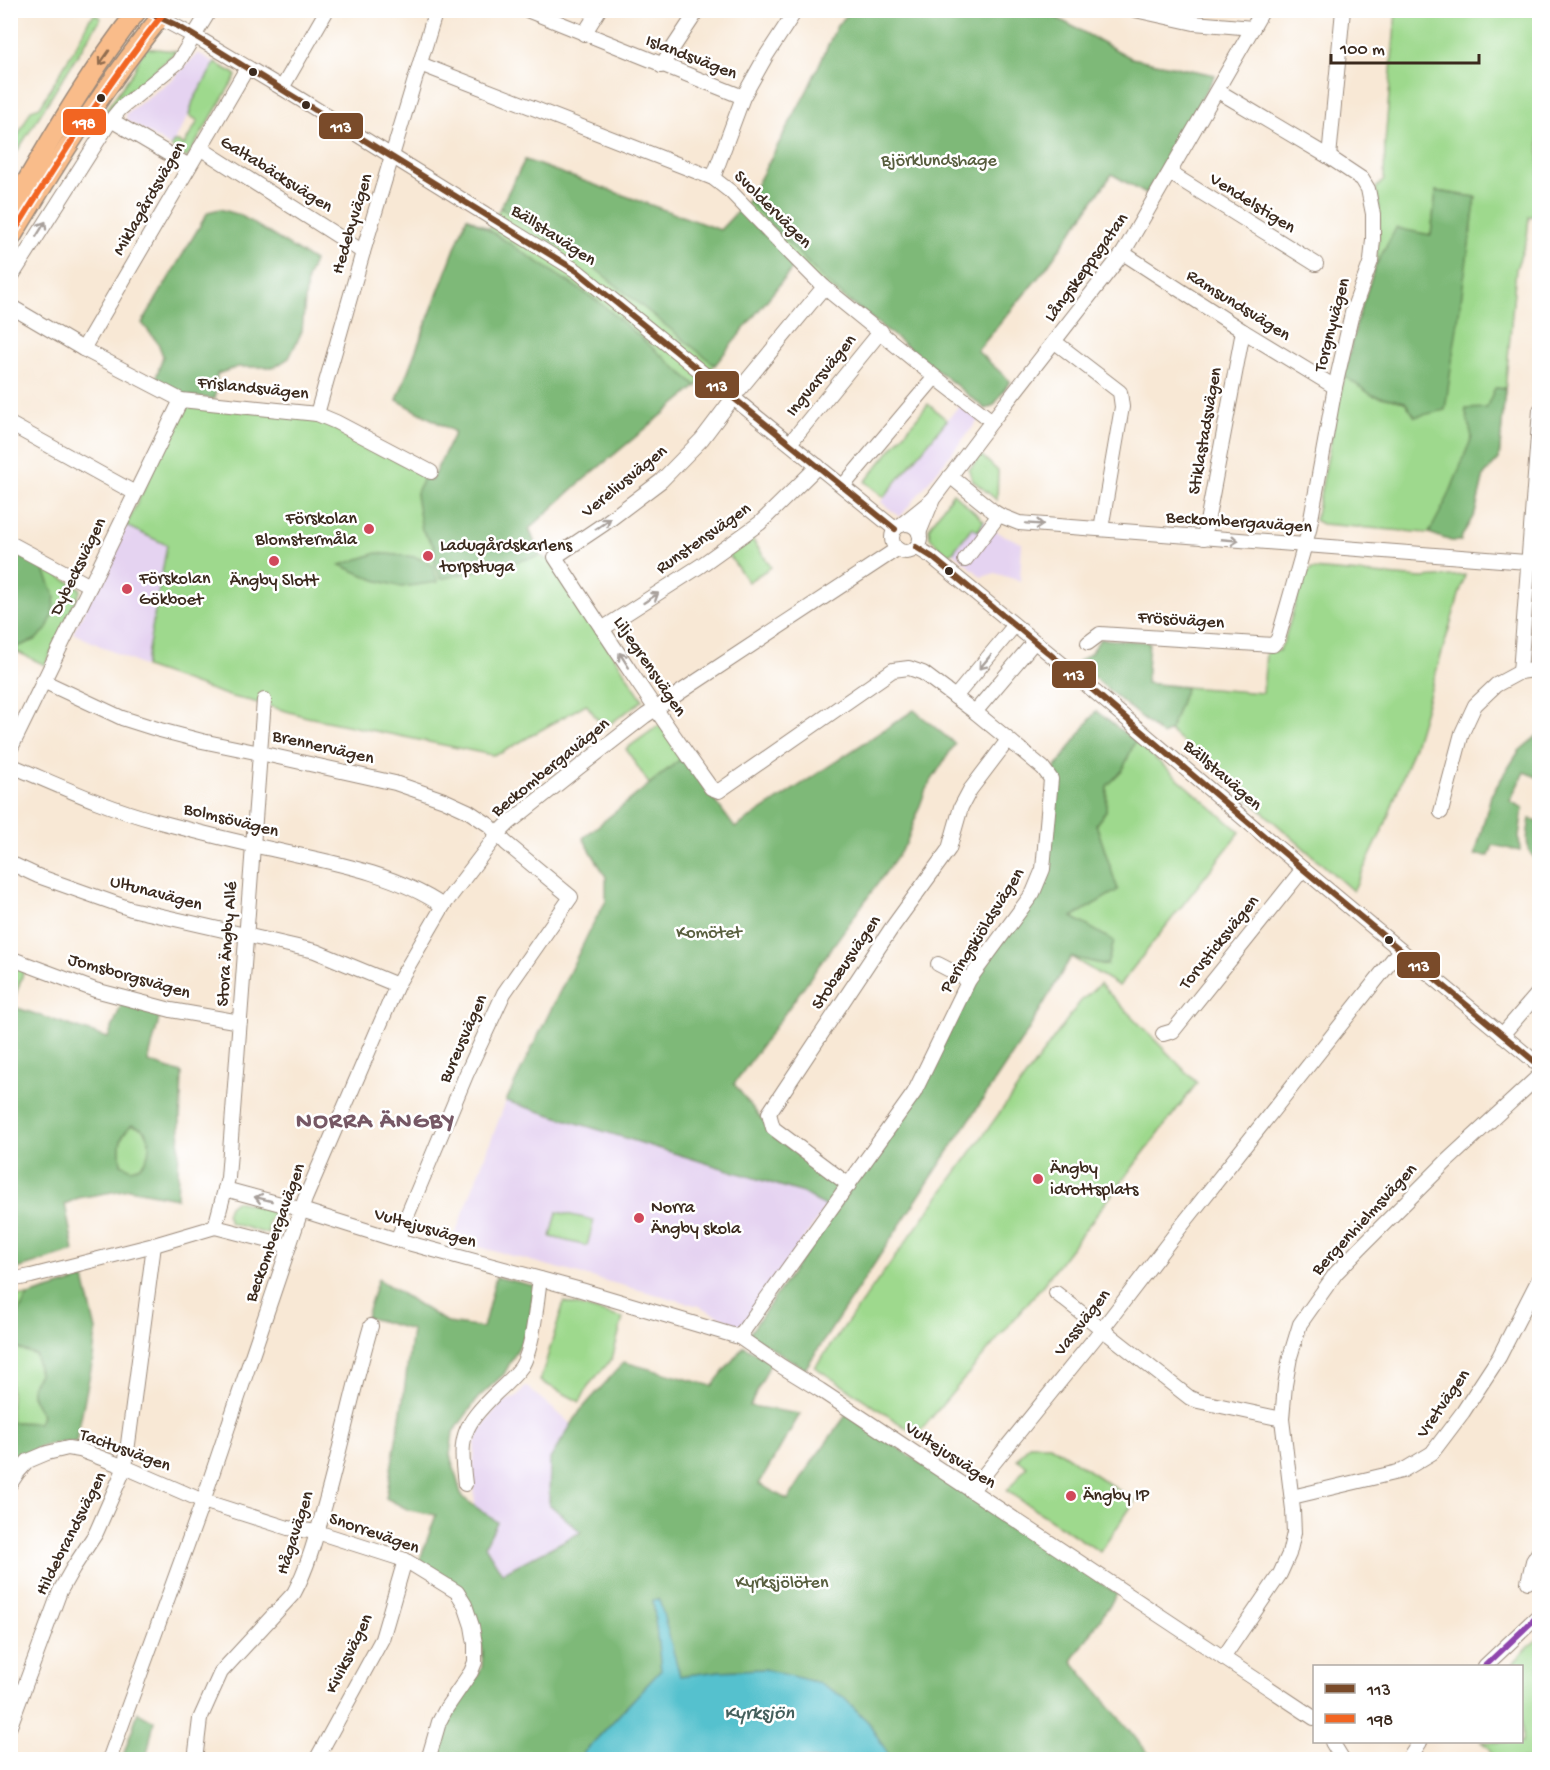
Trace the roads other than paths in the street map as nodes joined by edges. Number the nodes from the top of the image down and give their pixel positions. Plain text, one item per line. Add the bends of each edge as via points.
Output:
1 (210, 10) edge
2 (327, 10) edge
3 (436, 10) edge
4 (527, 10) edge
5 (599, 10) edge
6 (698, 10) edge
7 (796, 10) edge
8 (1135, 10) edge
9 (1263, 10) edge
10 (1343, 10) edge
11 (151, 12) edge
12 (1253, 28) junction
13 (584, 34) junction
14 (195, 36) junction
15 (420, 64) junction
16 (661, 66) junction
17 (247, 68) junction
18 (282, 88) junction
19 (1218, 91) junction
20 (743, 97) junction
21 (111, 120) junction
22 (200, 148) junction
23 (1329, 157) junction
24 (392, 158) junction
25 (189, 166) junction
26 (1170, 173) junction
27 (713, 177) junction
28 (10, 209) edge
29 (10, 240) edge
30 (363, 252) junction
31 (1123, 253) junction
32 (1316, 264) dead end
33 (10, 279) edge
34 (825, 286) junction
35 (10, 306) edge
36 (1243, 331) junction
37 (881, 332) junction
38 (1055, 342) junction
39 (83, 348) junction
40 (935, 377) junction
41 (1335, 387) junction
42 (735, 397) junction
43 (181, 400) junction
44 (1539, 410) edge
45 (317, 414) junction
46 (992, 421) junction
47 (10, 424) edge
48 (790, 443) junction
49 (818, 466) junction
50 (430, 472) dead end
51 (950, 476) junction
52 (843, 486) junction
53 (135, 493) junction
54 (933, 499) junction
55 (999, 516) junction
56 (1535, 526) edge
57 (898, 527) junction
58 (1101, 529) junction
59 (1204, 538) junction
60 (918, 540) junction
61 (10, 543) edge
62 (1305, 546) junction
63 (897, 549) junction
64 (555, 557) joint
65 (965, 561) dead end
66 (1534, 563) edge
67 (90, 586) junction
68 (1533, 598) edge
69 (1014, 626) junction
70 (602, 629) junction
71 (1034, 642) junction
72 (1088, 643) dead end
73 (1273, 645) joint
74 (1539, 669) edge
75 (1520, 672) junction
76 (43, 681) junction
77 (955, 697) junction
78 (264, 700) dead end
79 (655, 710) junction
80 (975, 712) junction
81 (1008, 740) junction
82 (10, 750) edge
83 (260, 753) junction
84 (10, 765) edge
85 (719, 791) joint
86 (1441, 812) dead end
87 (498, 834) junction
88 (253, 845) junction
89 (10, 863) edge
90 (1303, 869) junction
91 (571, 897) joint
92 (443, 906) junction
93 (246, 936) junction
94 (1400, 950) junction
95 (10, 958) edge
96 (938, 964) dead end
97 (969, 980) junction
98 (397, 985) junction
99 (1539, 991) edge
100 (240, 1022) junction
101 (1163, 1034) dead end
102 (1502, 1035) junction
103 (1539, 1066) edge
104 (1539, 1075) edge
105 (849, 1185) junction
106 (225, 1189) junction
107 (301, 1210) junction
108 (215, 1227) junction
109 (397, 1240) junction
110 (154, 1245) junction
111 (289, 1246) junction
112 (1539, 1278) edge
113 (540, 1279) junction
114 (10, 1280) edge
115 (1056, 1293) dead end
116 (372, 1326) dead end
117 (1103, 1328) junction
118 (740, 1337) junction
119 (1282, 1419) junction
120 (125, 1467) junction
121 (10, 1484) edge
122 (465, 1484) dead end
123 (971, 1491) junction
124 (1292, 1497) junction
125 (202, 1501) junction
126 (317, 1533) junction
127 (1539, 1550) edge
128 (405, 1560) junction
129 (1528, 1582) dead end
130 (1539, 1614) edge
131 (1223, 1658) junction
132 (1486, 1665) edge
133 (1313, 1717) edge
134 (10, 1726) edge
135 (1333, 1743) edge
136 (1419, 1743) edge
137 (109, 1760) edge
138 (195, 1760) edge
139 (316, 1760) edge
140 (428, 1760) edge
141 (1343, 1760) edge
142 (1408, 1760) edge

1 - 14 street
2 - 18 street
3 - 15 street, Hedebyvägen
4 - 13 street, Islandsvägen
5 - 13 street
6 - 16 street
7 - 20 street
8 - 12 street via 1194,23
9 - 12 street, Långskeppsgatan
10 - 23 street
11 - 14 street, Bällstavägen
11 -> 28 main road via 123,29 75,99
11 - 29 main road via 137,46 88,115
12 - 19 street, Långskeppsgatan
13 - 16 street, Islandsvägen
14 - 17 street, Bällstavägen
14 - 21 street via 178,62
15 - 24 street, Hedebyvägen
15 - 27 street, Svoldervägen
16 - 20 street, Islandsvägen
17 - 18 street, Bällstavägen
17 - 22 street, Miklagårdsvägen
18 - 24 street, Bällstavägen
19 - 23 street, Torgnyvägen
19 - 26 street, Långskeppsgatan
20 - 27 street
21 - 25 street
33 -> 21 street
22 - 25 street, Miklagårdsvägen
22 - 30 street, Galtabäcksvägen
23 - 41 street, Torgnyvägen via 1362,179 1368,189 1374,239
24 - 30 street, Hedebyvägen
24 - 42 street, Bällstavägen via 577,271
25 - 39 street, Miklagårdsvägen
26 - 31 street, Långskeppsgatan
26 - 32 street, Vendelstigen
27 - 34 street, Svoldervägen
30 - 45 street, Hedebyvägen
31 - 36 street, Ramsundsvägen
31 - 38 street, Långskeppsgatan
34 - 37 street, Svoldervägen
34 - 42 street, Vereliusvägen
35 - 39 street, Frislandsvägen
36 - 41 street, Ramsundsvägen
36 - 59 street, Stiklastadsvägen
37 - 40 street, Svoldervägen
37 - 48 street, Ingvarsvägen
38 - 46 street, Långskeppsgatan
38 - 58 street via 1120,392 1122,407
39 - 43 street, Frislandsvägen
40 - 46 street, Svoldervägen
40 - 52 street
41 - 62 street, Torgnyvägen
42 - 48 street, Bällstavägen
64 -> 42 street, Vereliusvägen via 661,481 702,439
43 - 45 street, Frislandsvägen
43 - 53 street, Dybecksvägen
44 - 56 street
45 - 50 street, Frislandsvägen
46 - 51 street, Långskeppsgatan
47 - 53 street
48 - 49 street, Bällstavägen
49 - 52 street, Bällstavägen
70 -> 49 street, Runstensvägen via 760,523
51 - 54 street, Långskeppsgatan
51 - 55 street, Beckombergavägen
52 - 57 street, Bällstavägen
53 - 67 street, Dybecksvägen
54 - 57 street, Långskeppsgatan
54 - 60 street, Långskeppsgatan
55 -> 58 street, Beckombergavägen via 1019,523
55 - 65 street
56 - 66 street
57 - 60 street, Bällstavägen via 912,526
57 - 63 street via 892,540
58 - 59 street, Beckombergavägen
59 -> 62 street, Beckombergavägen
60 - 63 street via 913,550
60 - 69 street, Bällstavägen via 932,557
61 - 67 street
62 - 66 street, Beckombergavägen
62 - 73 street, Torgnyvägen
63 - 79 street, Beckombergavägen
64 - 70 street, Liljegrensvägen
66 - 68 street
67 - 76 street, Dybecksvägen
68 - 75 street
69 - 71 street, Bällstavägen
69 -> 77 street
79 -> 70 street, Liljegrensvägen
71 - 80 street
71 - 90 street, Bällstavägen
72 - 73 street, Frösövägen via 1100,634
74 - 75 street
75 - 86 street via 1496,685 1475,705 1462,733
76 - 82 street, Dybecksvägen
76 - 83 street, Brennervägen via 160,730
77 - 80 street, Peringskiöldsvägen
77 - 85 street, Peringskiöldsvägen via 923,673 909,668 893,670
78 - 83 street, Stora Ängby Allé
79 - 85 street, Liljegrensvägen via 711,788
79 - 87 street, Beckombergavägen
80 - 81 street, Peringskiöldsvägen
81 - 97 street, Peringskiöldsvägen via 1051,779 1043,869 1033,892
81 - 105 street, Stobæusvägen via 969,790 949,849 769,1113 774,1128
83 - 87 street, Brennervägen via 421,791 468,811
83 - 88 street, Stora Ängby Allé
84 - 88 street, Bolmsövägen via 152,820
87 - 91 street, Brennervägen
87 - 92 street, Beckombergavägen
88 - 92 street, Bolmsövägen via 374,874
88 - 93 street, Stora Ängby Allé
89 - 93 street, Ultunavägen via 131,909
90 - 94 street, Bällstavägen
90 - 101 street, Torvsticksvägen via 1173,1031
91 - 109 street, Bureusvägen via 504,993
92 - 98 street, Beckombergavägen
93 - 98 street, Ultunavägen via 315,951
93 - 100 street, Stora Ängby Allé
94 - 102 street, Bällstavägen
94 - 117 street, Vassvägen
95 - 100 street, Jomsborgsvägen via 95,990 171,1010
96 - 97 street
97 - 105 street, Peringskiöldsvägen via 914,1093
98 - 107 street, Beckombergavägen
99 - 102 street
100 - 106 street, Stora Ängby Allé
102 - 103 street, Bällstavägen
104 - 119 street, Bergenhielmsvägen via 1336,1273 1300,1324 1290,1357
105 - 118 street, Peringskiöldsvägen
107 -> 106 street, Vultejusvägen
106 - 108 street, Stora Ängby Allé
107 - 109 street, Vultejusvägen
107 - 111 street, Beckombergavägen
108 - 110 street
108 - 111 street
109 - 113 street, Vultejusvägen
110 - 114 street
110 - 120 street, Hildebrandsvägen
111 - 125 street, Beckombergavägen
112 - 124 street, Vretvägen via 1499,1357 1432,1453 1402,1472
113 - 118 street, Vultejusvägen
113 - 122 street via 522,1366 486,1403 464,1433
115 - 117 street
116 - 126 street, Hågavägen
117 - 119 street via 1190,1398
117 - 123 street, Vassvägen
118 - 123 street, Vultejusvägen
119 - 124 street, Bergenhielmsvägen
120 - 121 street, Tacitusvägen via 68,1448 28,1461
120 - 125 street, Tacitusvägen
120 - 134 street, Hildebrandsvägen via 96,1533 60,1591
123 - 131 street, Vultejusvägen
124 - 131 street, Bergenhielmsvägen via 1294,1533 1289,1554 1280,1574
125 - 126 street, Snorrevägen
125 - 137 street, Beckombergavägen
126 - 128 street, Snorrevägen
126 - 138 street, Hågavägen via 294,1593 221,1672 200,1719
127 - 129 street
128 - 139 street, Kiviksvägen via 382,1639
128 - 140 street, Snorrevägen via 457,1592 465,1605 475,1644 471,1672 439,1722
130 - 132 street
131 - 133 street, Vultejusvägen
135 - 141 street
136 - 142 street

